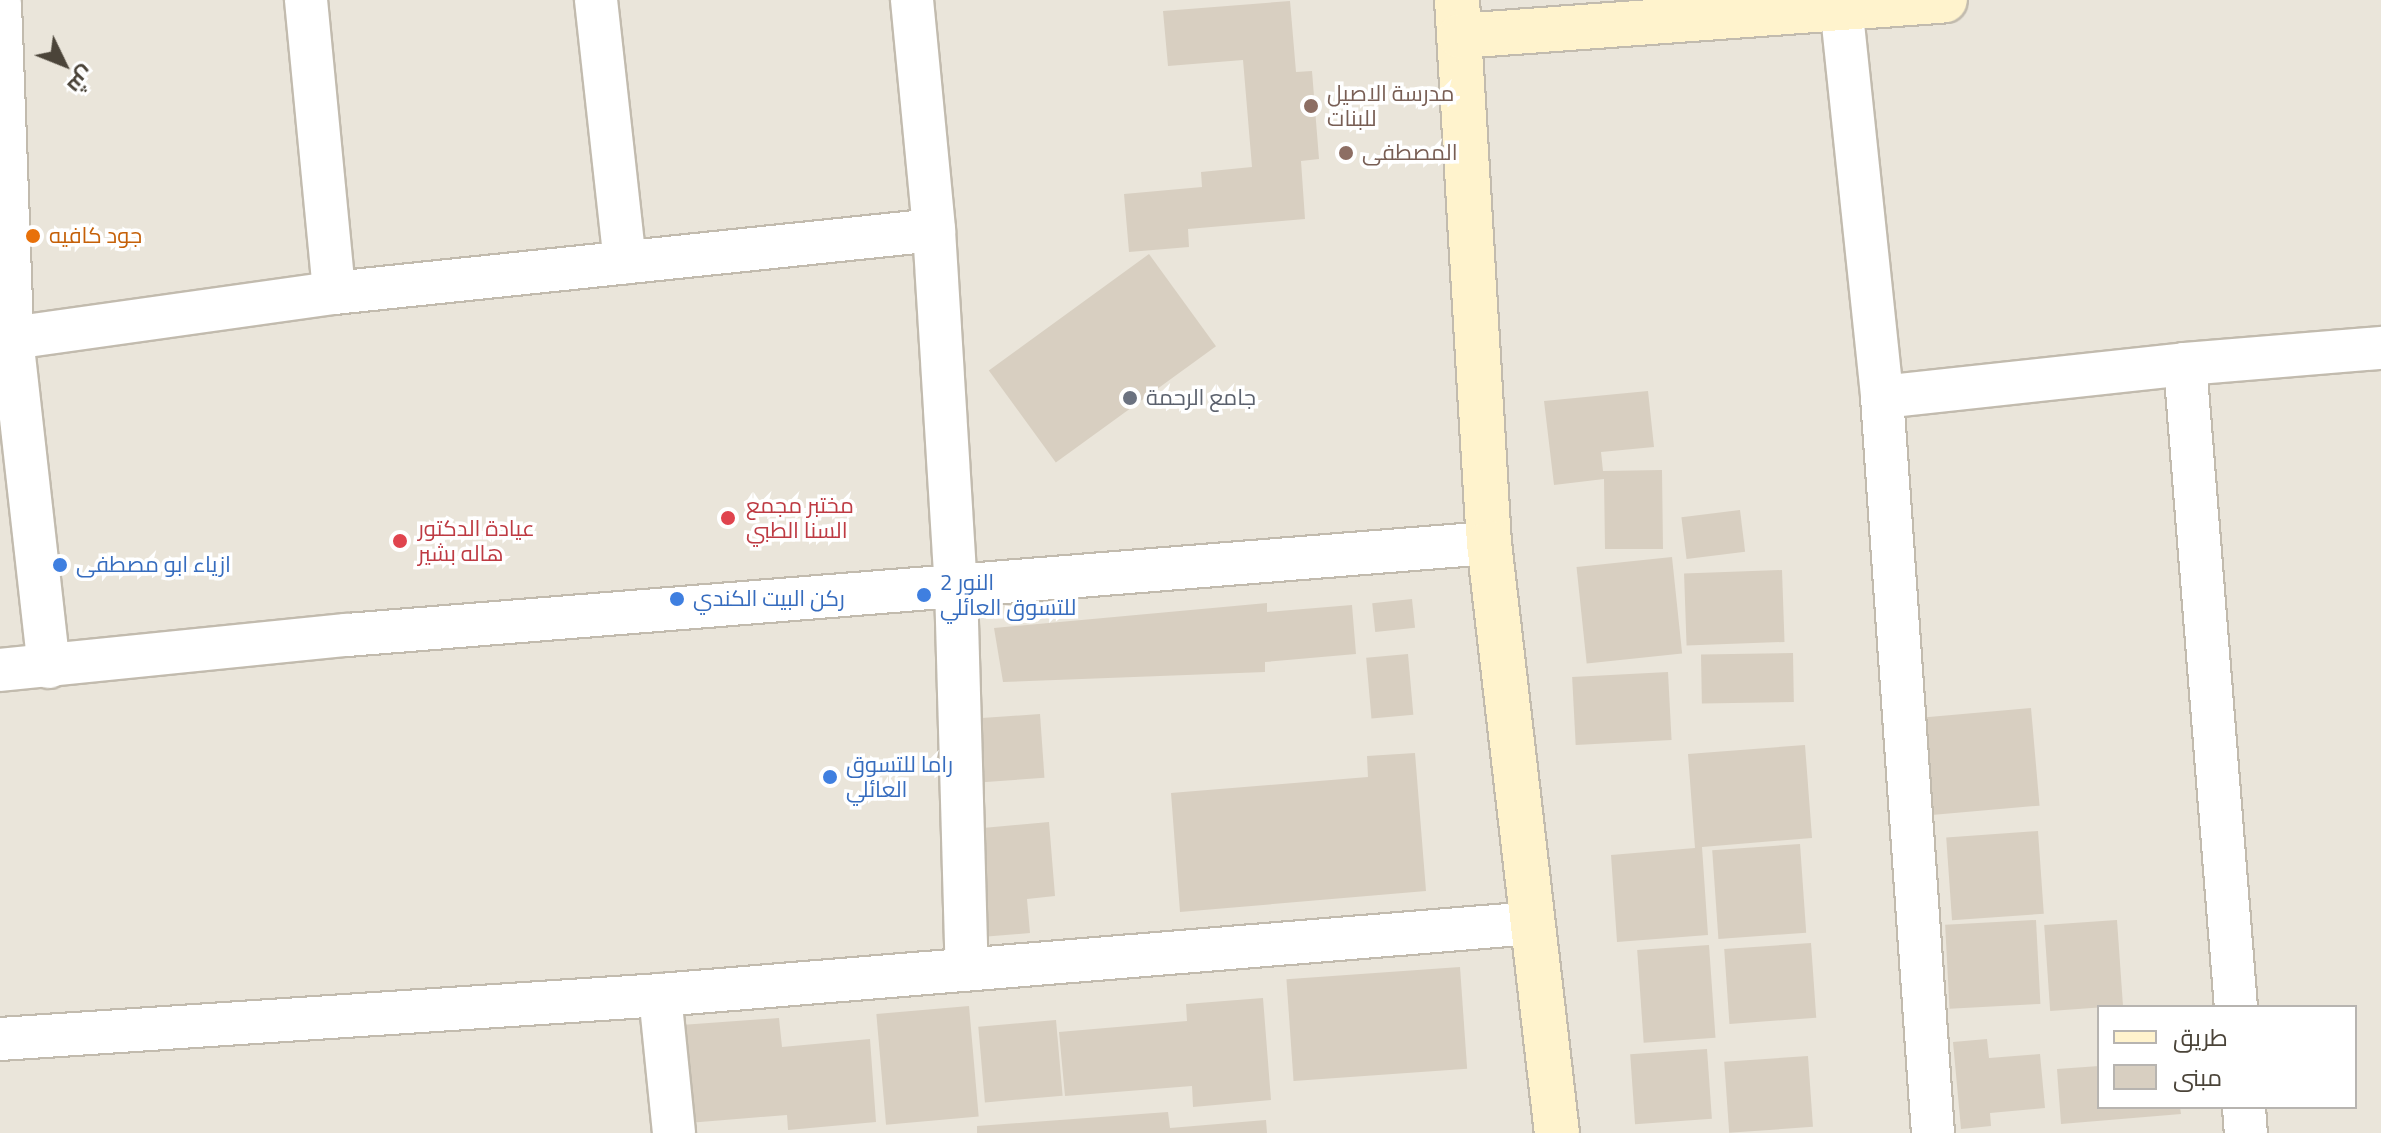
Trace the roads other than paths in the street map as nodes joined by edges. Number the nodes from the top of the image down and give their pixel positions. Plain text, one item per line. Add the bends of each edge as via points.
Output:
1 (306, 0) edge
2 (596, 0) edge
3 (912, 0) edge
4 (1945, 0) edge
5 (0, 4) edge
6 (1841, 5) junction
7 (0, 13) edge
8 (1458, 18) edge
9 (934, 230) junction
10 (625, 262) junction
11 (334, 293) junction
12 (12, 338) junction
13 (2381, 348) edge
14 (2185, 364) junction
15 (1882, 397) junction
16 (1489, 543) junction
17 (956, 586) junction
18 (49, 667) junction
19 (0, 670) edge
20 (1532, 923) junction
21 (967, 968) junction
22 (660, 995) junction
23 (2236, 1005) edge
24 (0, 1039) edge
25 (2244, 1109) edge
26 (674, 1133) edge
27 (1557, 1133) edge
28 (1933, 1133) edge
29 (2246, 1133) edge

1 - 11 street
2 - 10 street
3 - 9 street
4 - 6 street
5 - 7 street
6 - 8 street
6 - 15 street
7 - 12 street
8 - 16 street
9 - 10 street
9 - 17 street
10 - 11 street
11 - 12 street
12 - 18 street
13 - 14 street
14 - 15 street
14 - 23 street
15 - 28 street
16 - 17 street
16 - 20 street
17 - 18 street via 362,634
17 - 21 street
18 - 19 street
20 - 21 street
20 - 27 street
21 - 22 street
22 - 24 street
22 - 26 street
25 - 29 street

